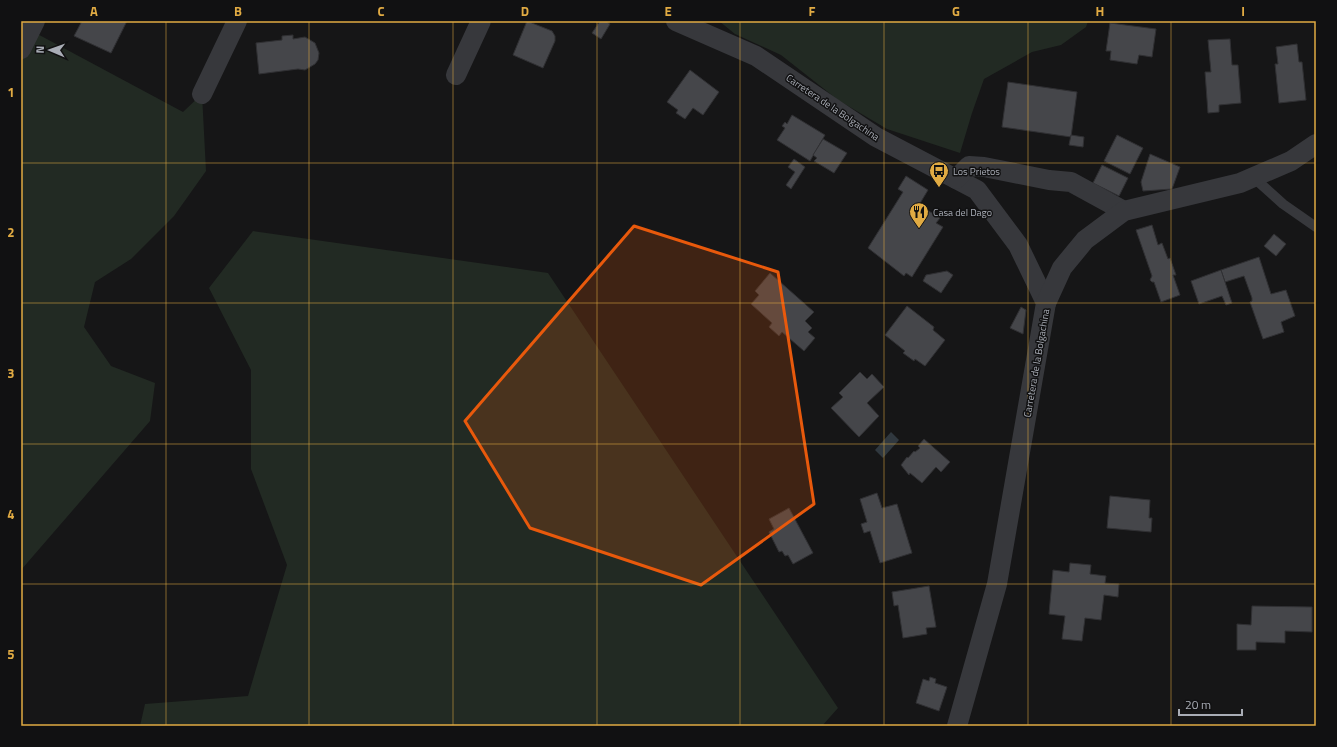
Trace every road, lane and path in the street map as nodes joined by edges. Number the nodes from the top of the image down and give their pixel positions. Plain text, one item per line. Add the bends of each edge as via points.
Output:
1 (35, 21) edge
2 (238, 21) edge
3 (481, 21) edge
4 (676, 21) edge
5 (21, 48) edge
6 (456, 75) dead end
7 (202, 94) dead end
8 (1316, 144) edge
9 (1253, 177) junction
10 (956, 179) junction
11 (1124, 211) junction
12 (1316, 227) edge
13 (1046, 304) junction
14 (957, 726) edge

1 - 5 street
2 - 7 street
3 - 6 street
4 - 10 street, Carretera de la Bolgachina via 756,56 876,137
8 - 9 street via 1291,161
9 - 11 street via 1240,183
9 - 12 lane via 1283,204
10 - 11 street via 969,166 1071,182
10 - 13 street, Carretera de la Bolgachina via 977,190 1018,245
11 - 13 street via 1085,240 1062,268
13 - 14 street, Carretera de la Bolgachina via 997,584

